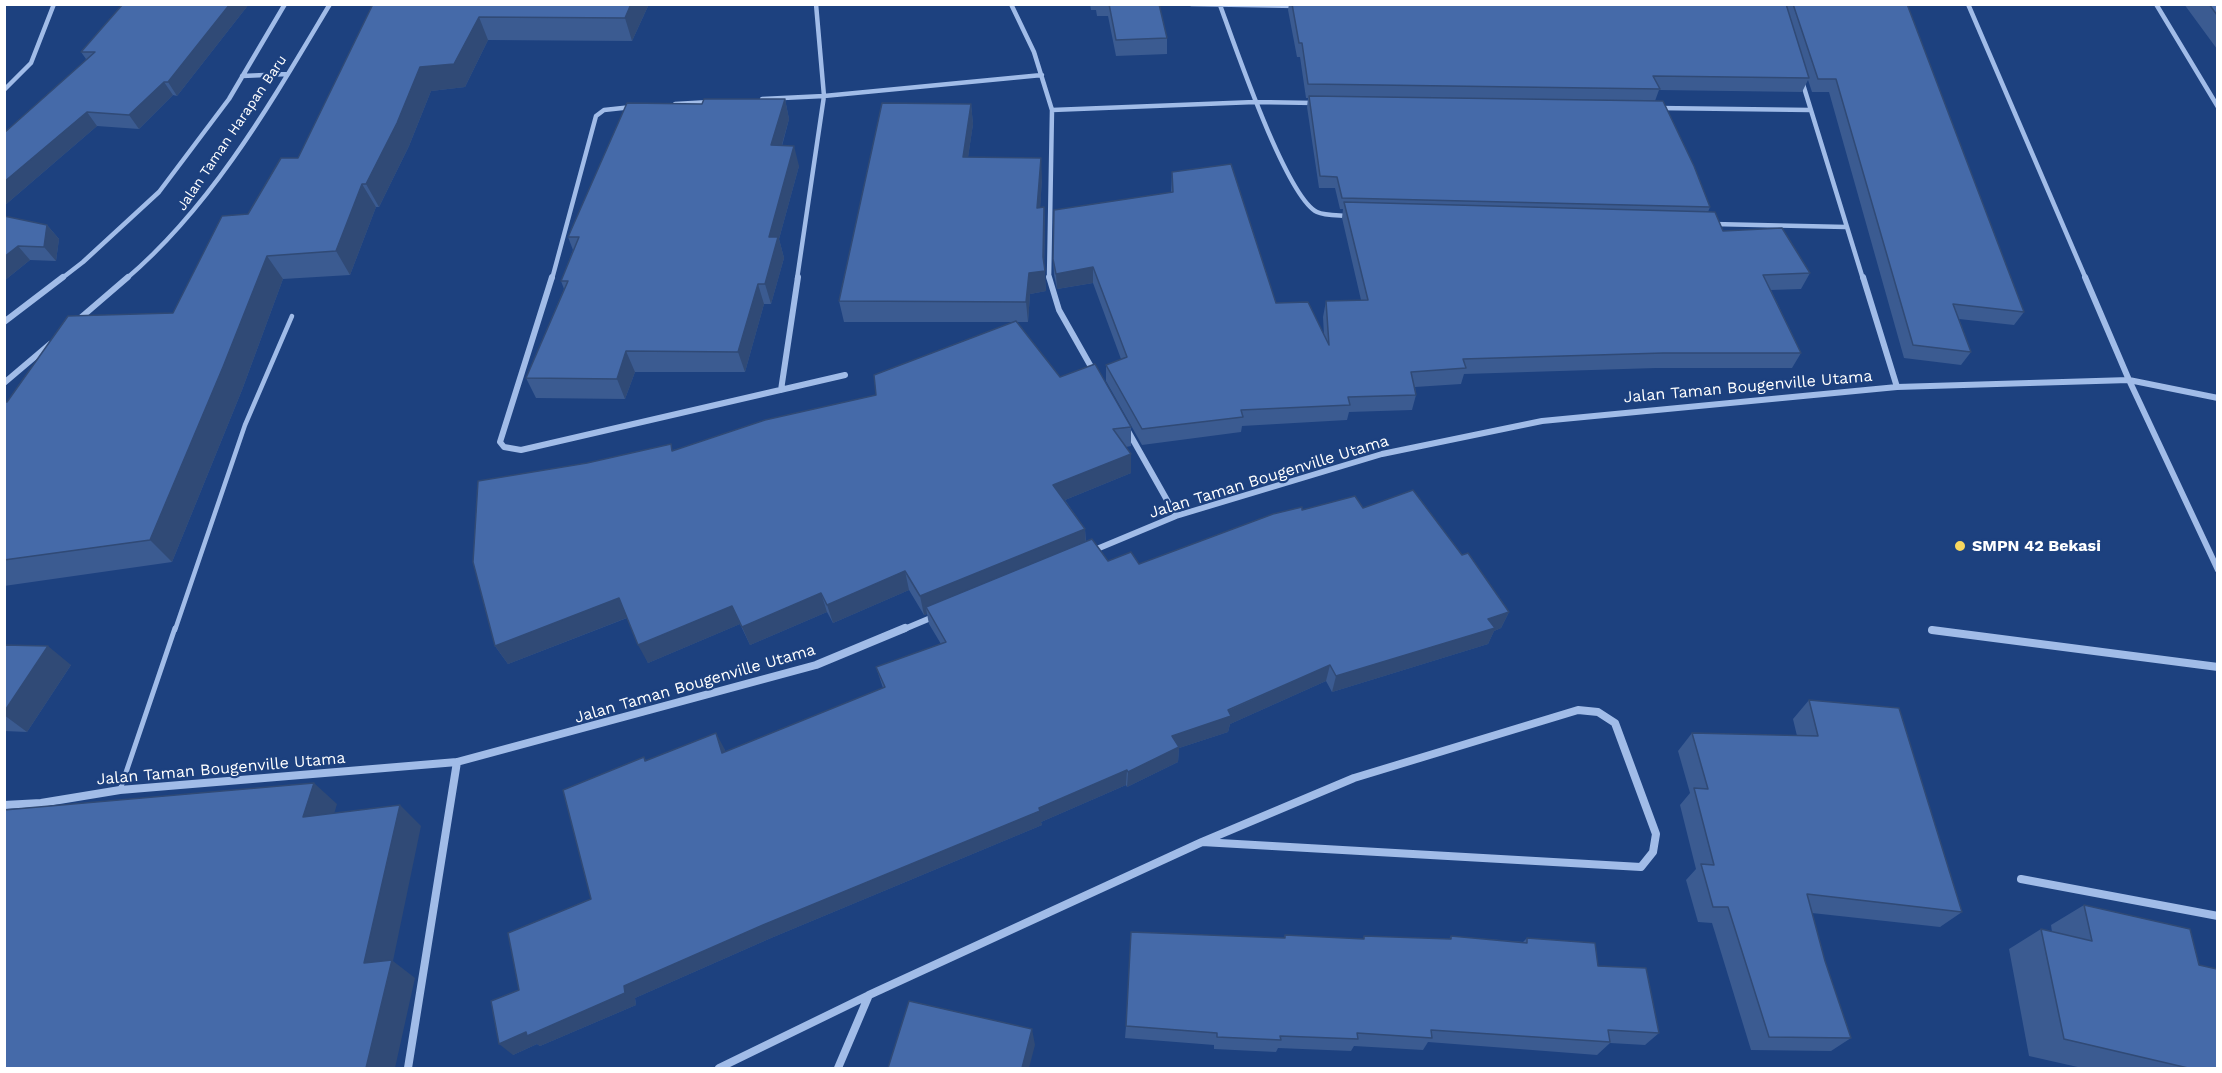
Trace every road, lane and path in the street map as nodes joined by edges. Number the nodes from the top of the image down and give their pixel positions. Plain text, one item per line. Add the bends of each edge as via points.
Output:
1 (54, 4) edge
2 (285, 4) edge
3 (330, 4) edge
4 (816, 4) edge
5 (1011, 4) edge
6 (1191, 4) edge
7 (1968, 4) edge
8 (2156, 4) edge
9 (1220, 5) edge
10 (1304, 6) edge
11 (288, 74) junction
12 (1042, 75) junction
13 (242, 76) junction
14 (1801, 77) edge
15 (4, 90) edge
16 (824, 96) junction
17 (755, 100) edge
18 (2215, 100) edge
19 (720, 102) edge
20 (1255, 102) junction
21 (1326, 103) edge
22 (663, 105) edge
23 (640, 106) edge
24 (2217, 107) edge
25 (1657, 108) edge
26 (1052, 110) junction
27 (1810, 110) junction
28 (1357, 216) edge
29 (1703, 224) edge
30 (1846, 227) junction
31 (292, 316) dead end
32 (4, 321) edge
33 (74, 323) edge
34 (57, 338) edge
35 (845, 375) dead end
36 (2129, 380) junction
37 (1100, 382) edge
38 (4, 383) edge
39 (1897, 387) junction
40 (781, 390) junction
41 (2217, 398) edge
42 (1123, 423) edge
43 (1176, 516) junction
44 (1089, 552) edge
45 (2217, 570) edge
46 (936, 616) edge
47 (1932, 630) dead end
48 (2217, 668) edge
49 (457, 762) junction
50 (120, 790) junction
51 (4, 805) edge
52 (1202, 842) junction
53 (2021, 879) dead end
54 (2217, 916) edge
55 (869, 995) junction
56 (408, 1068) edge
57 (719, 1068) edge
58 (838, 1068) edge

1 - 15 street via 31,63
2 - 13 street, Jalan Taman Harapan Baru
3 - 11 street, Jalan Taman Harapan Baru
4 - 16 street
5 - 12 street
6 - 9 street
7 - 36 street
8 - 18 street
9 - 10 street
9 - 20 street
11 - 13 street
11 - 33 street, Jalan Taman Harapan Baru via 191,216 153,256
12 - 16 street
12 - 26 street
13 - 32 street, Jalan Taman Harapan Baru via 205,133 159,192 83,262
14 - 27 street
16 - 17 street
16 - 40 street
18 - 24 street
19 - 22 street
20 - 21 street
20 - 26 street
20 - 28 street via 1302,200 1318,213
23 - 40 street via 610,108 596,116 563,244 500,442 504,447 521,450
25 - 27 street
26 - 37 street via 1049,281 1059,310
27 - 30 street
29 - 30 street
30 - 39 street
31 - 50 lane via 245,425
34 - 38 street
35 - 40 street
36 - 39 street, Jalan Taman Bougenville Utama
36 - 41 street, Jalan Taman Bougenville Utama
36 - 45 street
39 - 43 street, Jalan Taman Bougenville Utama via 1542,421 1382,454
42 - 43 street
43 - 44 street, Jalan Taman Bougenville Utama
46 - 49 street, Jalan Taman Bougenville Utama via 816,665
47 - 48 street
49 - 50 street, Jalan Taman Bougenville Utama
49 - 56 street
50 - 51 street, Jalan Taman Bougenville Utama
52 - 52 street via 1354,778 1578,710 1592,710 1607,715 1615,723 1658,845 1641,867
52 - 55 street
53 - 54 street
55 - 57 street
55 - 58 street

